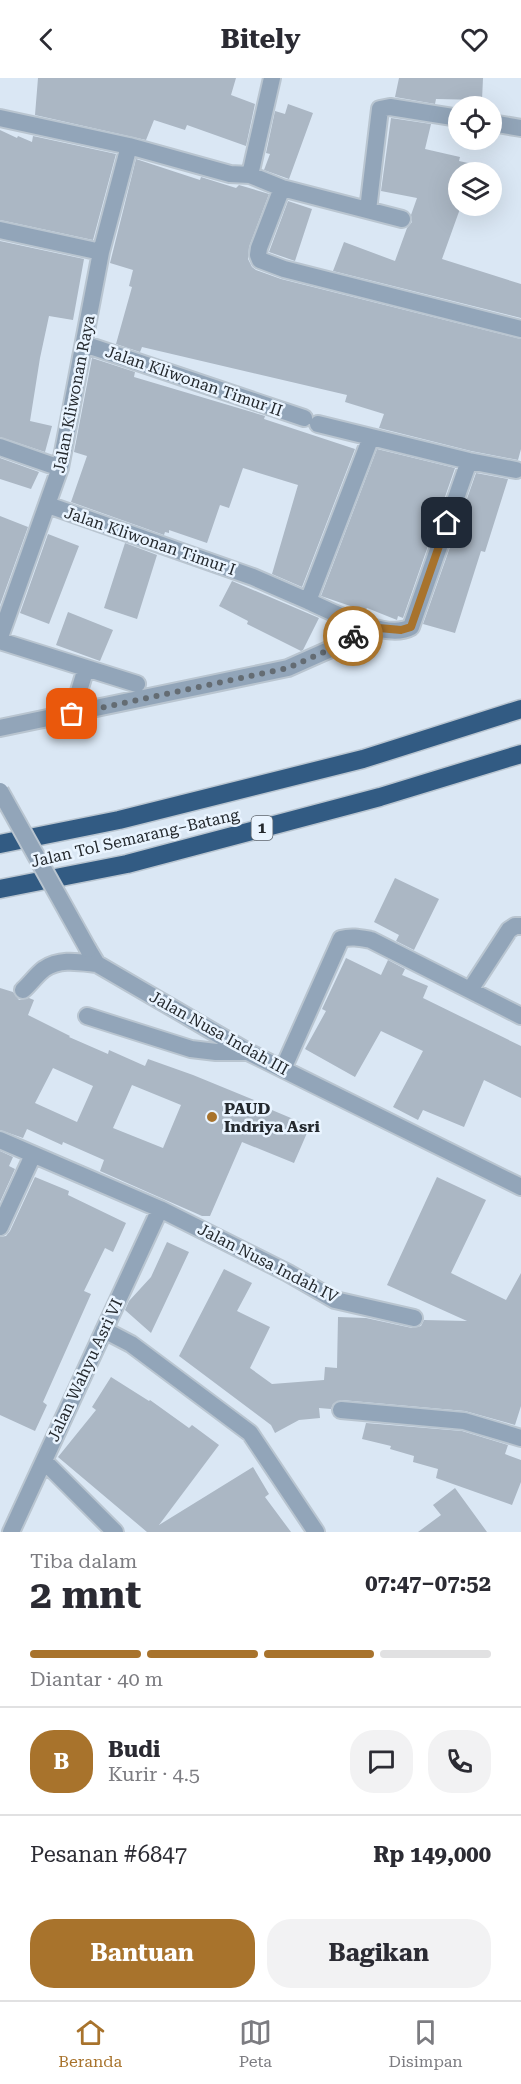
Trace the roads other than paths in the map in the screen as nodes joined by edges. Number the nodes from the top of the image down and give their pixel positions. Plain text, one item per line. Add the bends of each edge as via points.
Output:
1 (272, 78) edge
2 (448, 116) edge
3 (0, 118) edge
4 (502, 125) edge
5 (521, 128) edge
6 (129, 146) junction
7 (250, 175) junction
8 (282, 188) junction
9 (368, 210) junction
10 (402, 219) dead end
11 (0, 230) edge
12 (101, 252) junction
13 (521, 329) edge
14 (84, 344) junction
15 (371, 437) junction
16 (0, 447) edge
17 (469, 461) junction
18 (60, 468) junction
19 (516, 470) dead end
20 (48, 506) junction
21 (308, 601) junction
22 (368, 627) junction
23 (0, 639) edge
24 (86, 668) junction
25 (137, 684) dead end
26 (521, 709) edge
27 (72, 714) junction
28 (0, 728) edge
29 (521, 754) edge
30 (0, 791) edge
31 (0, 844) edge
32 (0, 889) edge
33 (521, 926) edge
34 (97, 964) junction
35 (23, 990) dead end
36 (470, 990) junction
37 (87, 1016) dead end
38 (521, 1016) edge
39 (248, 1052) junction
40 (283, 1069) junction
41 (0, 1140) edge
42 (33, 1155) junction
43 (521, 1187) edge
44 (160, 1209) junction
45 (0, 1227) edge
46 (414, 1318) dead end
47 (104, 1329) junction
48 (341, 1410) dead end
49 (521, 1438) edge
50 (44, 1461) junction
51 (11, 1532) edge
52 (115, 1532) edge
53 (316, 1532) edge

1 - 7 street
2 - 9 street via 390,107 380,109
3 - 6 street
4 - 5 street
6 - 7 street via 230,174
6 - 12 street, Jalan Kliwonan Raya
7 - 8 street
8 - 9 street
8 - 13 street via 259,248 260,260
9 - 10 street
11 - 12 street
12 - 14 street, Jalan Kliwonan Raya
14 - 15 street, Jalan Kliwonan Timur II via 311,421
14 - 18 street, Jalan Kliwonan Raya
15 - 17 street, Jalan Kliwonan Timur II
15 - 21 street
16 - 18 street
17 - 19 street, Jalan Kliwonan Timur II
17 - 22 street, Jalan Kliwonan Timur I via 411,627
18 - 20 street, Jalan Kliwonan Raya
20 - 21 street, Jalan Kliwonan Timur I via 253,577
20 - 23 street, Jalan Kliwonan Raya
21 - 22 street, Jalan Kliwonan Timur I
22 - 27 street via 288,668
23 - 24 street
24 - 25 street
24 - 27 street
26 - 31 highway, Jalan Tol Semarang–Batang via 363,759 119,820
27 - 28 street
29 - 32 highway, Jalan Tol Semarang–Batang / 1 via 380,797 150,858
30 - 34 street, Jalan Nusa Indah III, bridge
33 - 36 street via 509,930
34 - 35 street via 53,964
34 - 39 street, Jalan Nusa Indah III
36 - 38 street
36 - 40 street via 371,940 341,939
37 - 39 street via 191,1048
39 - 40 street, Jalan Nusa Indah III
40 - 43 street, Jalan Nusa Indah III
41 - 42 street, Jalan Nusa Indah IV
42 - 44 street, Jalan Nusa Indah IV
42 - 45 street
44 - 46 street, Jalan Nusa Indah IV via 335,1300
44 - 47 street, Jalan Wahyu Asri VI
47 - 50 street, Jalan Wahyu Asri VI
47 - 53 street via 131,1344 250,1432
48 - 49 street via 464,1421
50 - 51 street, Jalan Wahyu Asri VI
50 - 52 street

